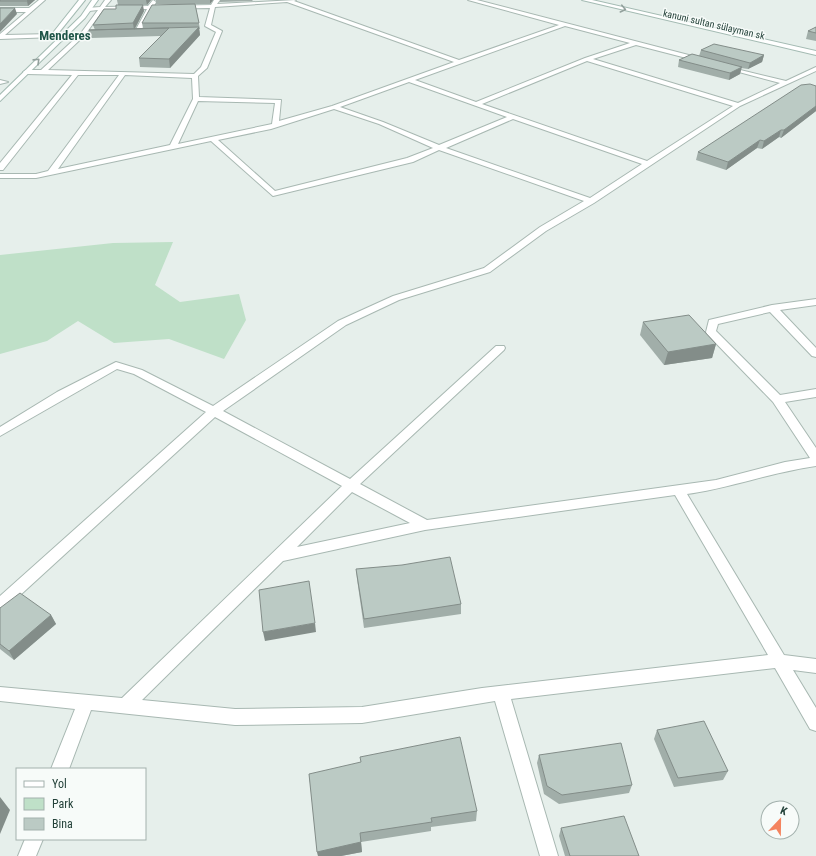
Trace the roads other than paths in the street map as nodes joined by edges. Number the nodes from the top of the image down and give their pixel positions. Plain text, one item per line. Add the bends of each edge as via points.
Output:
1 (42, 0) edge
2 (82, 0) edge
3 (95, 0) edge
4 (108, 0) edge
5 (154, 0) edge
6 (286, 0) edge
7 (293, 0) edge
8 (471, 0) edge
9 (585, 0) edge
10 (611, 0) edge
11 (215, 3) edge
12 (89, 8) junction
13 (102, 8) junction
14 (149, 8) junction
15 (0, 10) edge
16 (31, 10) junction
17 (563, 24) junction
18 (219, 31) junction
19 (144, 32) edge
20 (204, 32) dead end
21 (114, 33) edge
22 (129, 33) edge
23 (137, 33) junction
24 (83, 34) junction
25 (64, 35) junction
26 (53, 36) junction
27 (0, 37) edge
28 (48, 41) dead end
29 (635, 43) junction
30 (816, 47) edge
31 (816, 53) edge
32 (588, 59) junction
33 (459, 62) junction
34 (712, 63) edge
35 (719, 65) edge
36 (816, 69) edge
37 (26, 72) junction
38 (43, 72) junction
39 (76, 73) junction
40 (124, 73) junction
41 (195, 76) junction
42 (10, 77) dead end
43 (408, 80) junction
44 (788, 83) junction
45 (2, 84) edge
46 (0, 99) edge
47 (196, 99) junction
48 (476, 104) junction
49 (738, 105) junction
50 (334, 107) junction
51 (512, 117) junction
52 (275, 125) junction
53 (213, 139) junction
54 (173, 147) junction
55 (440, 148) junction
56 (648, 164) junction
57 (0, 168) edge
58 (51, 173) junction
59 (3, 176) edge
60 (0, 184) edge
61 (591, 201) junction
62 (816, 302) edge
63 (772, 308) junction
64 (500, 348) dead end
65 (816, 354) edge
66 (816, 393) edge
67 (777, 399) junction
68 (214, 410) junction
69 (0, 432) edge
70 (816, 458) edge
71 (816, 462) edge
72 (351, 485) junction
73 (678, 490) junction
74 (425, 525) junction
75 (278, 556) junction
76 (0, 605) edge
77 (779, 661) junction
78 (816, 666) edge
79 (501, 693) junction
80 (0, 694) edge
81 (86, 702) junction
82 (125, 706) junction
83 (816, 723) edge
84 (60, 768) edge
85 (34, 840) edge
86 (27, 856) edge
87 (549, 856) edge

1 - 16 street
2 - 26 street
3 - 12 street
4 - 13 street
5 - 14 street
6 - 7 street
6 - 11 street
6 - 33 street
8 - 17 street
9 -> 31 street
10 - 30 street, kanuni sultan sülayman sk
11 - 14 street
11 - 18 street via 208,26
12 - 13 street
12 - 25 street
13 - 14 street
13 - 24 street
14 - 23 street
15 - 16 street
16 - 27 street
17 - 29 street
17 - 33 street
18 - 20 street
18 - 41 street via 204,68
19 - 23 street
21 - 24 street
22 - 23 street
24 - 25 street
24 - 38 street
37 -> 25 street
26 - 27 street
26 - 28 street
29 - 32 street
29 - 34 street
32 - 48 street
32 - 49 street
33 - 43 street
35 - 44 street
36 - 44 street
37 - 38 street
37 - 46 street
38 - 39 street
39 - 40 street
39 - 57 street
40 - 41 street
40 - 58 street
41 - 47 street
42 - 45 street
43 - 48 street
43 - 50 street
44 - 49 street
47 - 52 street via 279,101
47 - 54 street
48 - 51 street
49 - 56 street
50 - 52 street
50 - 55 street via 381,123
51 - 55 street
51 - 56 street
52 - 53 street
53 - 54 street
53 - 55 street via 273,194 410,160
54 - 58 street
55 - 61 street
56 - 61 street
58 - 59 street via 36,176
59 - 60 street
61 - 68 street via 543,229 487,270 396,298 342,323
62 - 63 street
63 - 65 street
63 - 67 street via 713,322 711,332
64 - 72 street
66 - 67 street
67 - 70 street
68 - 69 street via 138,372 116,365
68 - 72 street
68 - 76 street
71 - 73 street via 784,466 716,485
72 - 74 street
72 - 75 street
73 - 74 street
73 - 77 street
74 - 75 street
75 - 82 street
77 - 78 street
77 - 79 street
77 - 83 street
79 - 82 street via 362,715 235,717
79 - 87 street
80 - 81 street
81 - 82 street
81 - 84 street
85 - 86 street

